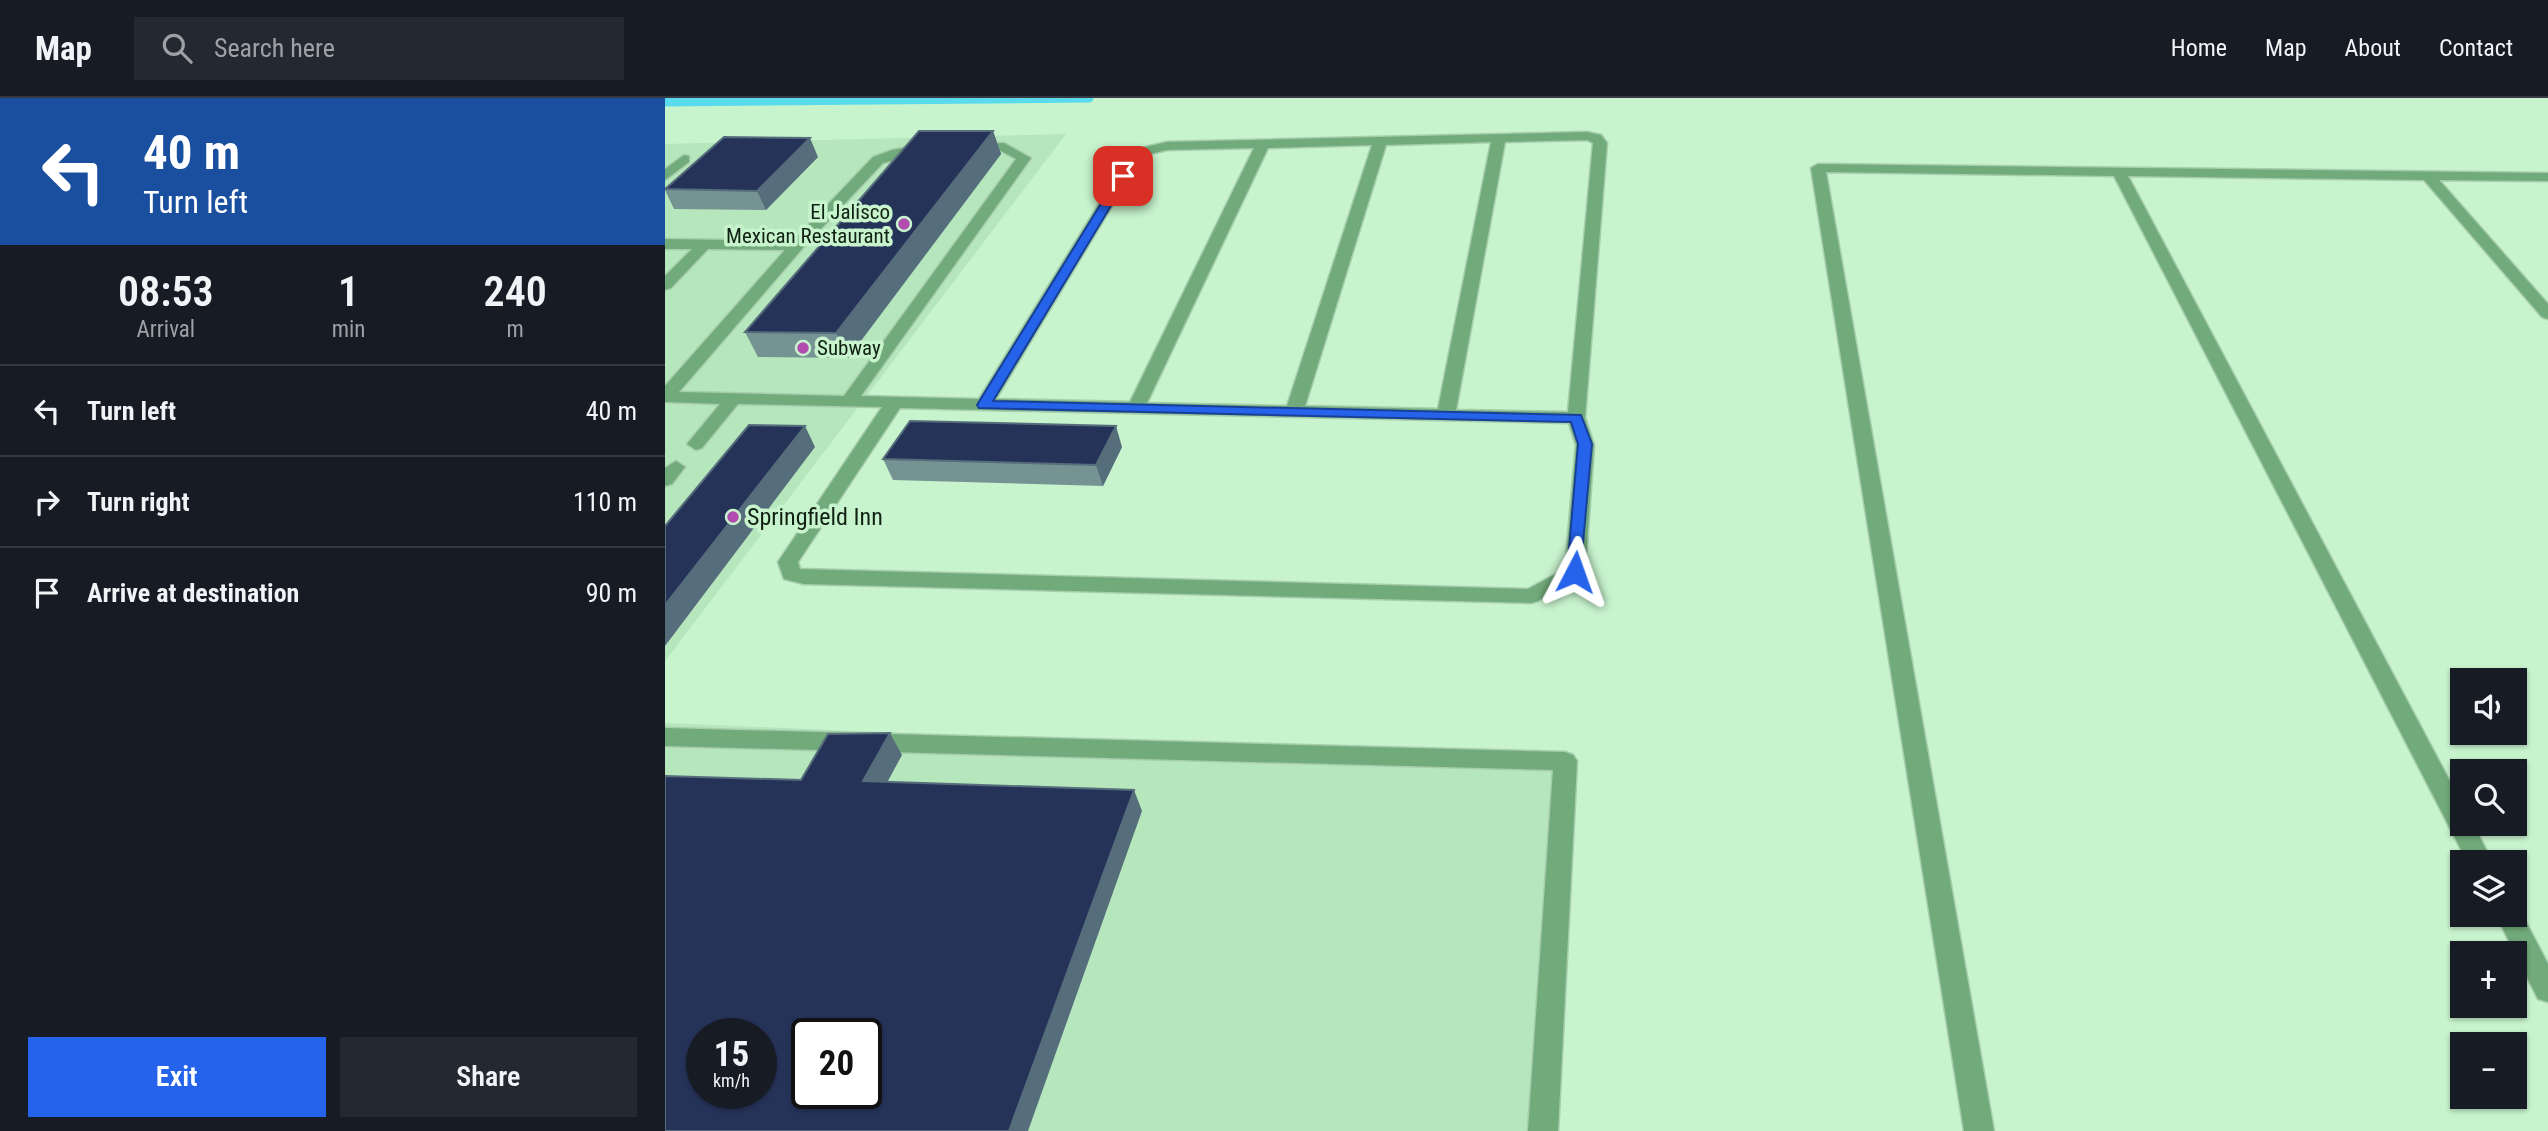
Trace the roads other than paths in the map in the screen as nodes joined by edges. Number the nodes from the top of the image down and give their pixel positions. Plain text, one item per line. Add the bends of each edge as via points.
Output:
1 (1499, 138) junction
2 (1380, 141) junction
3 (1263, 144) junction
4 (684, 159) dead end
5 (2118, 171) junction
6 (2427, 175) junction
7 (665, 176) edge
8 (2548, 177) edge
9 (665, 244) edge
10 (705, 244) junction
11 (797, 246) junction
12 (665, 261) edge
13 (689, 261) junction
14 (665, 285) edge
15 (2548, 314) edge
16 (733, 399) junction
17 (848, 402) junction
18 (894, 403) junction
19 (984, 405) junction
20 (1136, 408) junction
21 (1294, 412) junction
22 (1446, 416) junction
23 (1576, 418) junction
24 (696, 444) dead end
25 (665, 737) edge
26 (2474, 850) edge
27 (2515, 927) edge
28 (2548, 990) edge
29 (1543, 1131) edge
30 (1979, 1131) edge

1 - 2 lane
1 - 22 lane
1 - 23 lane via 1587,136 1600,143
2 - 3 lane
2 - 21 lane
3 - 19 lane via 1167,146 1137,153
3 - 20 lane
4 - 7 lane
5 - 6 lane
5 - 26 lane
5 - 30 lane via 1818,168
6 - 8 lane
6 - 15 lane
9 - 10 lane
10 - 11 lane
10 - 13 lane
11 - 16 lane via 665,397
11 - 17 lane via 878,160 947,147 1004,147 1024,158
12 - 13 lane
13 - 14 lane
16 - 17 lane
16 - 24 lane
17 - 18 lane
18 - 19 lane
18 - 23 lane via 787,562 791,574 804,578 1531,596 1575,572 1585,444
19 - 20 lane
20 - 21 lane
21 - 22 lane
22 - 23 lane
25 - 29 lane via 1565,761
27 - 28 lane

